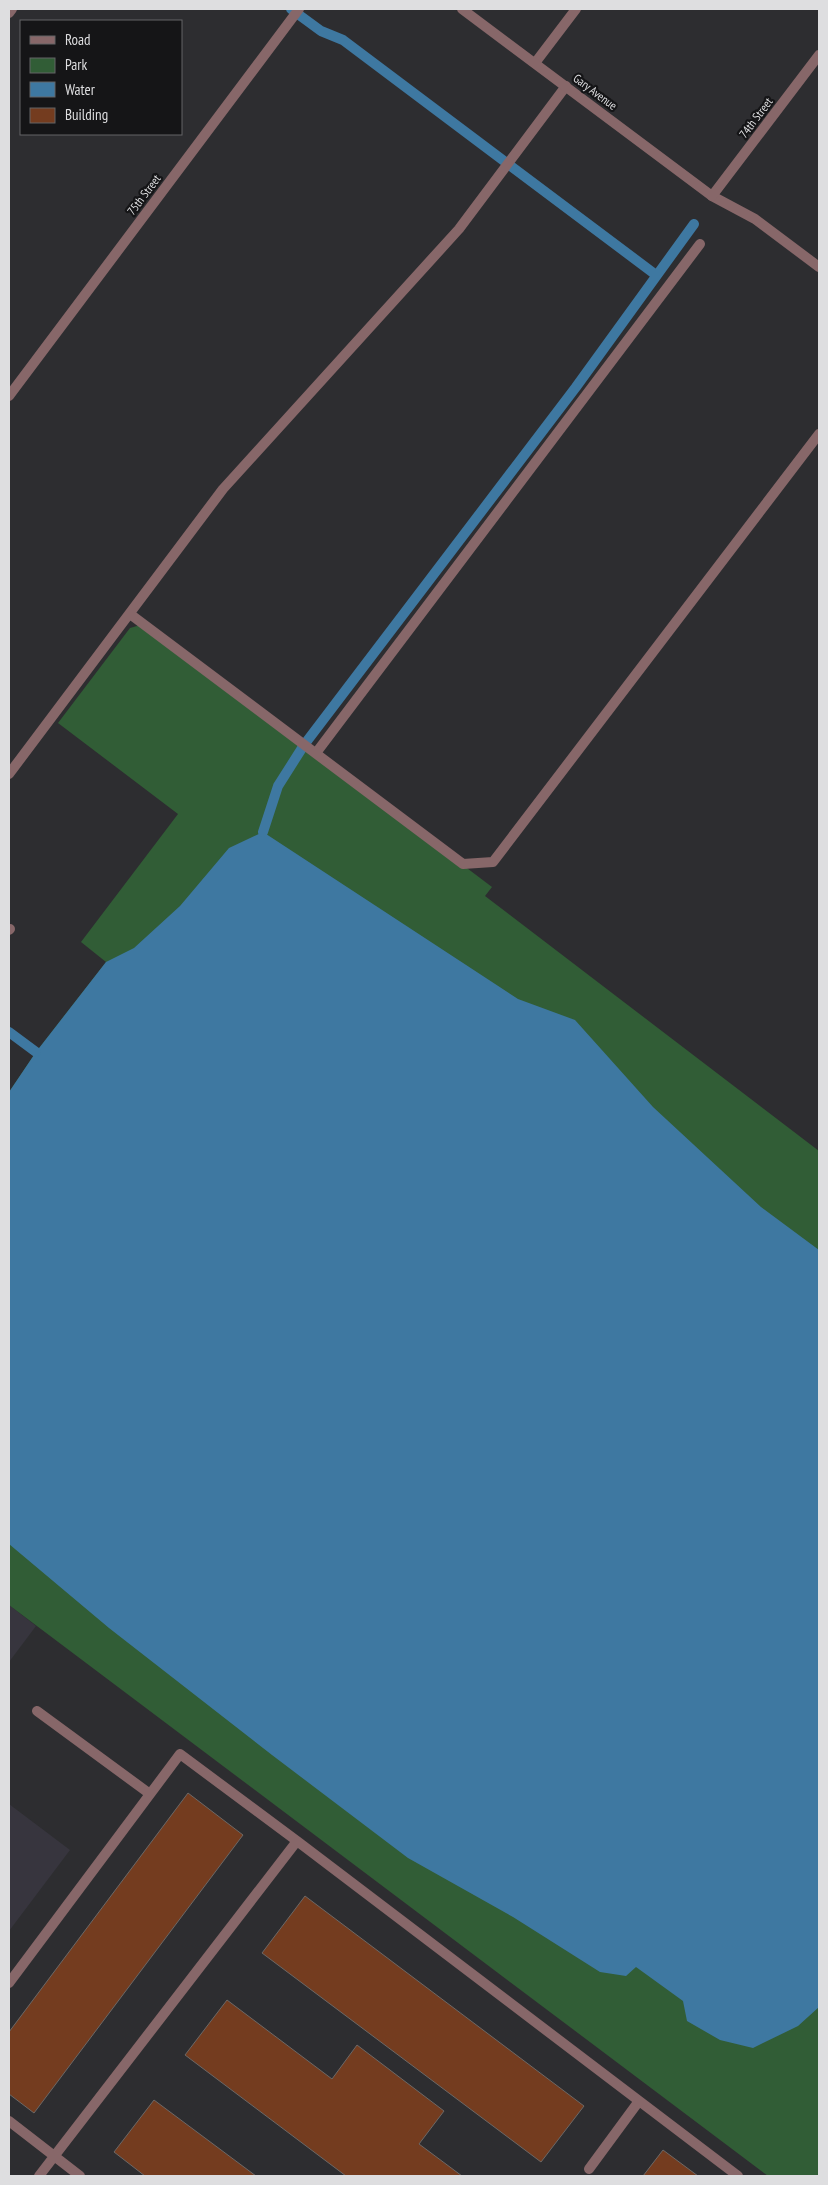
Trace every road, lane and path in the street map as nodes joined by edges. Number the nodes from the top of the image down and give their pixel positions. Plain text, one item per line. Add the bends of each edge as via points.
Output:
1 (12, 9) edge
2 (299, 9) edge
3 (462, 9) edge
4 (576, 9) edge
5 (9, 13) edge
6 (819, 55) edge
7 (535, 63) junction
8 (566, 86) junction
9 (712, 196) junction
10 (700, 244) dead end
11 (819, 267) edge
12 (9, 396) edge
13 (819, 434) edge
14 (130, 614) junction
15 (316, 754) junction
16 (9, 774) edge
17 (37, 1711) dead end
18 (150, 1794) junction
19 (297, 1841) junction
20 (9, 1983) edge
21 (639, 2101) junction
22 (9, 2121) edge
23 (54, 2157) junction
24 (588, 2169) dead end
25 (39, 2176) edge
26 (80, 2176) edge
27 (738, 2176) edge

1 - 5 street
2 - 12 street, 75th Street
3 - 7 street, Gary Avenue
4 - 7 street
6 - 9 street, 74th Street
7 - 8 street, Gary Avenue
8 - 9 street, Gary Avenue
8 - 14 street via 459,229 223,489
9 - 11 street, Gary Avenue via 755,219
10 - 15 street
13 - 15 street via 493,862 463,864
14 - 15 street
14 - 16 street
17 - 18 street
18 - 19 street via 180,1754
18 - 20 street
19 - 21 street
19 - 23 street
21 - 24 street
21 - 27 street
22 - 23 street
23 - 25 street
23 - 26 street

